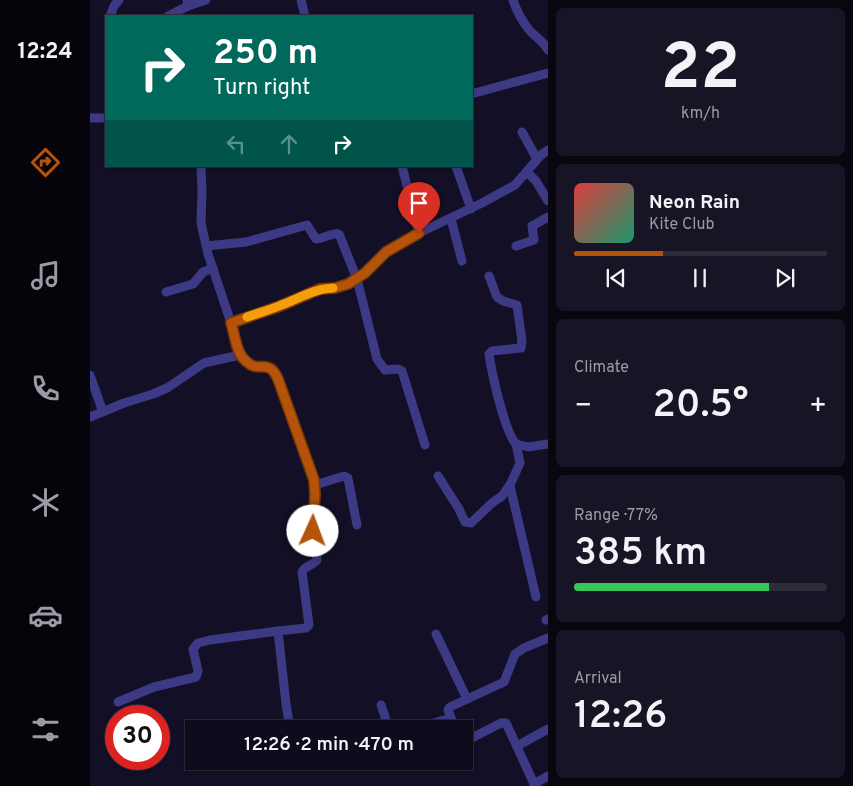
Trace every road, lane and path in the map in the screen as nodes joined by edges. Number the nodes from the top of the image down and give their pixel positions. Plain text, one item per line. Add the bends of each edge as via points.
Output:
1 (119, 0) edge
2 (206, 0) edge
3 (301, 0) edge
4 (513, 0) edge
5 (188, 3) edge
6 (110, 15) edge
7 (170, 15) edge
8 (305, 15) edge
9 (548, 50) edge
10 (548, 73) edge
11 (473, 93) edge
12 (90, 118) edge
13 (105, 118) edge
14 (522, 132) dead end
15 (548, 150) edge
16 (537, 159) junction
17 (201, 167) edge
18 (402, 167) edge
19 (456, 167) edge
20 (527, 172) junction
21 (548, 201) edge
22 (471, 209) junction
23 (548, 217) edge
24 (451, 219) junction
25 (419, 233) junction
26 (206, 246) junction
27 (516, 246) dead end
28 (462, 261) dead end
29 (213, 268) junction
30 (489, 276) dead end
31 (357, 279) junction
32 (166, 292) dead end
33 (231, 323) junction
34 (240, 354) junction
35 (90, 375) edge
36 (103, 412) junction
37 (90, 417) edge
38 (516, 444) junction
39 (548, 444) edge
40 (425, 445) dead end
41 (438, 476) dead end
42 (315, 485) junction
43 (510, 486) junction
44 (357, 525) dead end
45 (536, 597) dead end
46 (278, 631) junction
47 (436, 634) dead end
48 (548, 638) edge
49 (467, 699) junction
50 (118, 702) dead end
51 (381, 705) dead end
52 (451, 718) joint
53 (289, 720) edge
54 (386, 720) edge
55 (444, 720) edge
56 (548, 729) edge
57 (473, 738) edge
58 (517, 746) junction
59 (548, 776) edge
60 (534, 785) edge

1 - 6 street
2 - 5 street
3 - 8 street
4 - 9 street via 526,25
5 - 7 street
10 - 11 street
12 - 13 street
14 - 16 street
15 - 16 street
16 - 20 street
17 - 26 street via 200,216
18 - 25 street
19 - 22 street
20 - 21 street
20 - 22 street via 515,185
22 - 24 street
23 - 27 street via 532,226 534,240
24 - 25 street
24 - 28 street
25 - 31 street via 386,252
26 - 29 street
26 - 31 street via 246,242 307,226 316,239 339,234
29 - 32 street via 203,272 193,284
29 - 33 street
30 - 38 street via 497,297 516,304 518,308 522,346 489,354 503,416
31 - 33 street via 341,287 320,289
31 - 40 street via 379,364 385,370 402,371
33 - 34 street
34 - 36 street via 204,363 167,388
34 - 42 street via 249,365 268,367 275,372
35 - 36 street
36 - 37 street
38 - 39 street via 528,447
38 - 43 street via 520,463
41 - 43 street via 468,524
42 - 44 street via 344,476 348,478
42 - 46 street via 313,531 317,560 303,570 302,575 309,625
43 - 45 street
46 - 50 street via 198,643 193,649 198,670 196,677 154,687
46 - 53 street
47 - 49 street
48 - 49 street via 515,654 504,682
49 - 52 street via 448,708
51 - 54 street
52 - 55 street
56 - 58 street
57 - 58 street via 503,723 508,725
58 - 60 street
59 - 60 street

